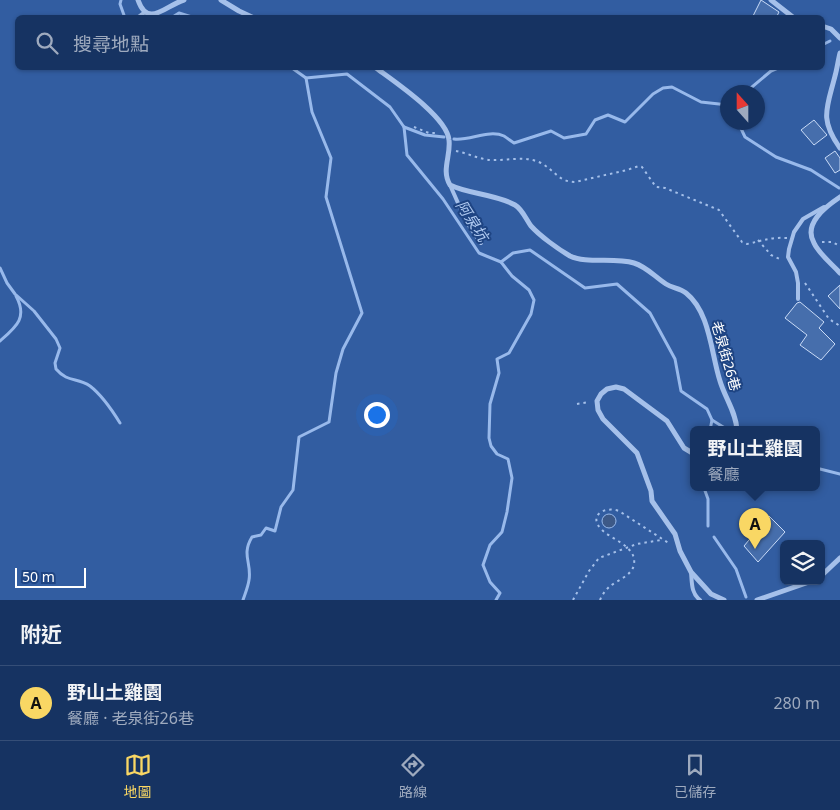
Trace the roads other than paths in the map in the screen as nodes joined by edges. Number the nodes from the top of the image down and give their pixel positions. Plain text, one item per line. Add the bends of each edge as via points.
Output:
1 (138, 0) edge
2 (184, 0) edge
3 (221, 0) edge
4 (771, 0) edge
5 (145, 12) junction
6 (141, 15) edge
7 (248, 15) edge
8 (790, 15) edge
9 (825, 27) edge
10 (840, 38) edge
11 (840, 53) edge
12 (379, 70) edge
13 (840, 148) edge
14 (450, 185) junction
15 (840, 197) edge
16 (824, 207) junction
17 (481, 243) dead end
18 (840, 273) edge
19 (798, 298) dead end
20 (738, 426) edge
21 (690, 452) edge
22 (840, 558) edge
23 (691, 572) junction
24 (825, 572) edge
25 (800, 585) edge
26 (700, 600) edge
27 (724, 600) edge
28 (757, 600) edge

1 - 5 street
2 - 5 street via 159,13
3 - 7 street
4 - 8 street
5 - 6 lane
9 - 10 street
11 - 13 street via 825,110 830,134
12 - 14 street via 420,102 448,134 445,172
14 - 17 lane via 463,215
14 - 20 street, 老泉街26巷 via 514,204 536,230 571,256 635,263 667,285 687,294 707,328 714,365
15 - 16 street
16 - 18 street via 811,236
16 - 19 lane via 803,219 794,232 788,257 796,272
21 - 23 street via 684,448 667,421 624,389 616,387 601,394 597,401 598,410 637,453 652,502 675,534
22 - 24 street
23 - 26 lane via 692,589
23 - 27 street via 711,594
25 - 28 street

